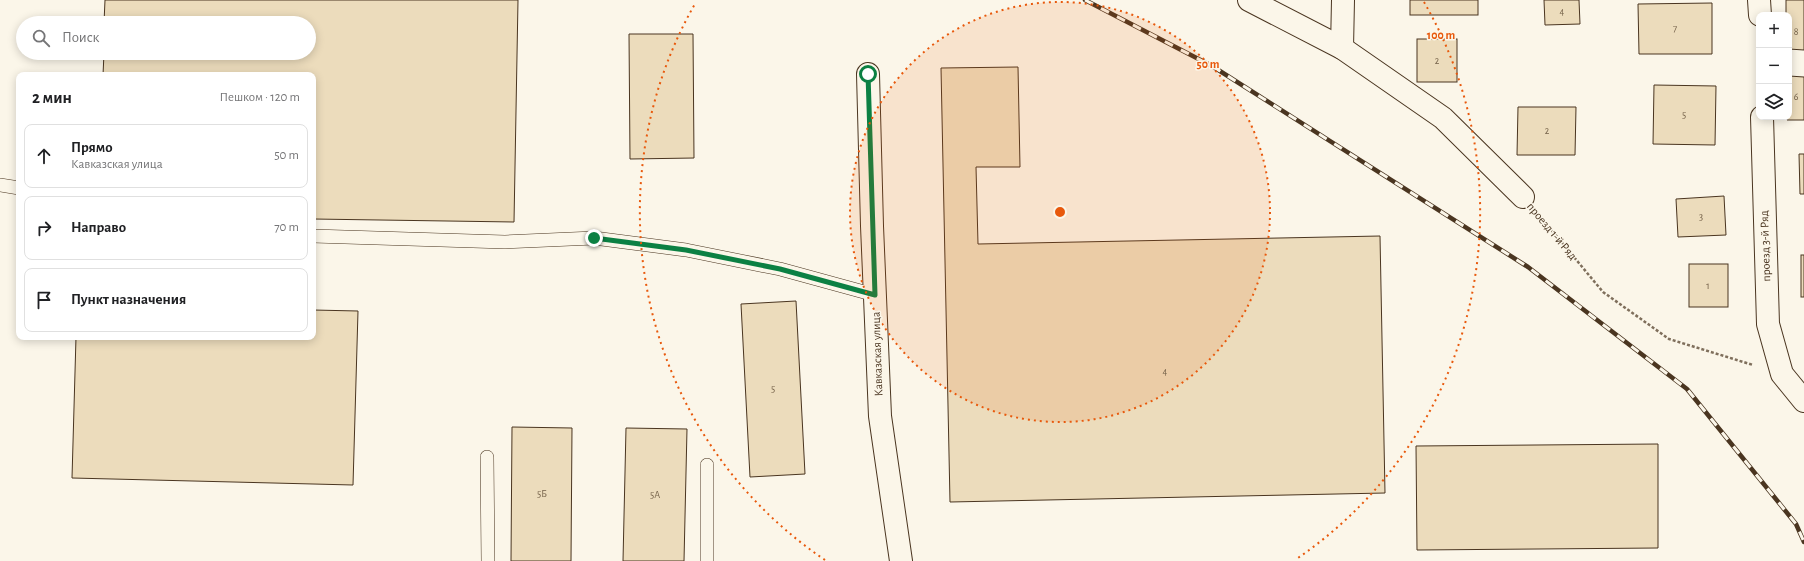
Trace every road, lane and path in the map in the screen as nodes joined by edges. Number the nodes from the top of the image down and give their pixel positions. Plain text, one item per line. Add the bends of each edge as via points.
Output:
1 (1249, 0) edge
2 (1343, 0) edge
3 (1759, 0) edge
4 (1760, 12) edge
5 (1342, 48) junction
6 (868, 74) dead end
7 (1762, 120) edge
8 (0, 185) edge
9 (16, 188) edge
10 (1523, 197) joint
11 (316, 236) edge
12 (875, 295) junction
13 (1804, 372) edge
14 (1782, 374) junction
15 (1804, 401) edge
16 (487, 457) dead end
17 (707, 465) dead end
18 (488, 561) edge
19 (707, 561) edge
20 (901, 561) edge

1 - 5 street, проезд 1-й Ряд
2 - 5 street
3 - 4 street
5 - 10 street, проезд 1-й Ряд via 1443,118
6 - 12 street, Кавказская улица
7 - 14 street, проезд 3-й Ряд via 1768,324
8 - 9 lane
10 - 14 path, проезд 1-й Ряд via 1603,292 1668,339
11 - 12 lane via 505,242 594,238 686,250 780,269
12 - 20 street, Кавказская улица via 880,416
13 - 14 street
14 - 15 street
16 - 18 lane
17 - 19 lane

